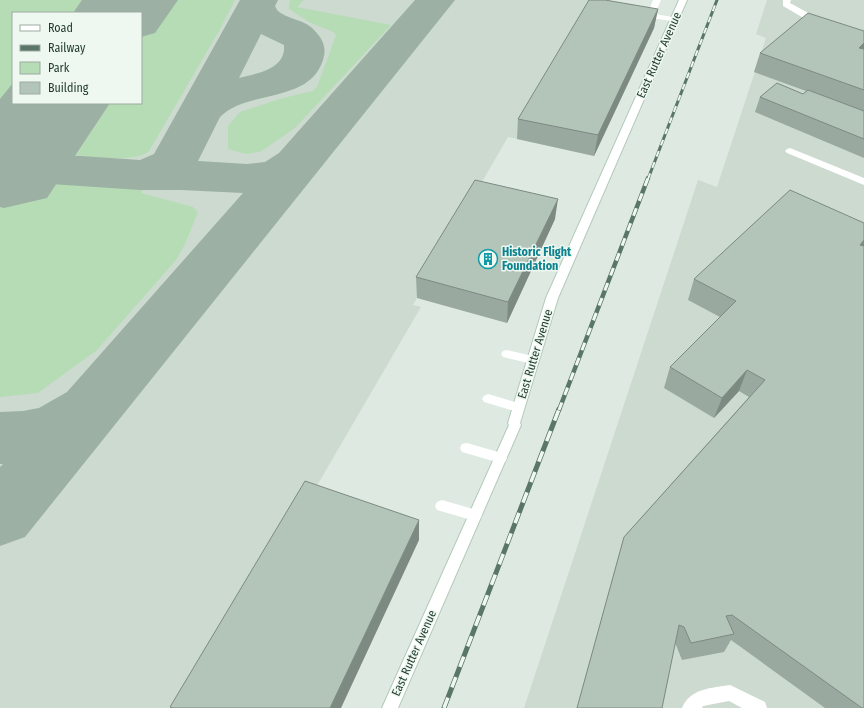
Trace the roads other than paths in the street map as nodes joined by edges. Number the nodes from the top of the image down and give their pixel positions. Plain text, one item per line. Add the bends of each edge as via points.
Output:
1 (657, 0) edge
2 (683, 0) edge
3 (786, 2) edge
4 (634, 13) edge
5 (650, 16) junction
6 (675, 20) junction
7 (830, 25) edge
8 (790, 151) dead end
9 (864, 182) edge
10 (507, 354) dead end
11 (533, 360) junction
12 (488, 399) dead end
13 (518, 407) junction
14 (467, 448) dead end
15 (500, 458) junction
16 (442, 506) dead end
17 (475, 515) junction
18 (390, 708) edge
19 (690, 708) edge
20 (759, 708) edge

1 - 5 street
2 - 6 street, East Rutter Avenue
3 - 7 street via 810,18
4 - 5 street
5 - 6 street
6 - 11 street, East Rutter Avenue via 552,298
8 - 9 street
10 - 11 street
11 - 13 street, East Rutter Avenue
12 - 13 street
13 - 15 street, East Rutter Avenue via 515,424
14 - 15 street
15 - 17 street, East Rutter Avenue
16 - 17 street
17 - 18 street, East Rutter Avenue
19 - 20 street via 699,699 730,693

